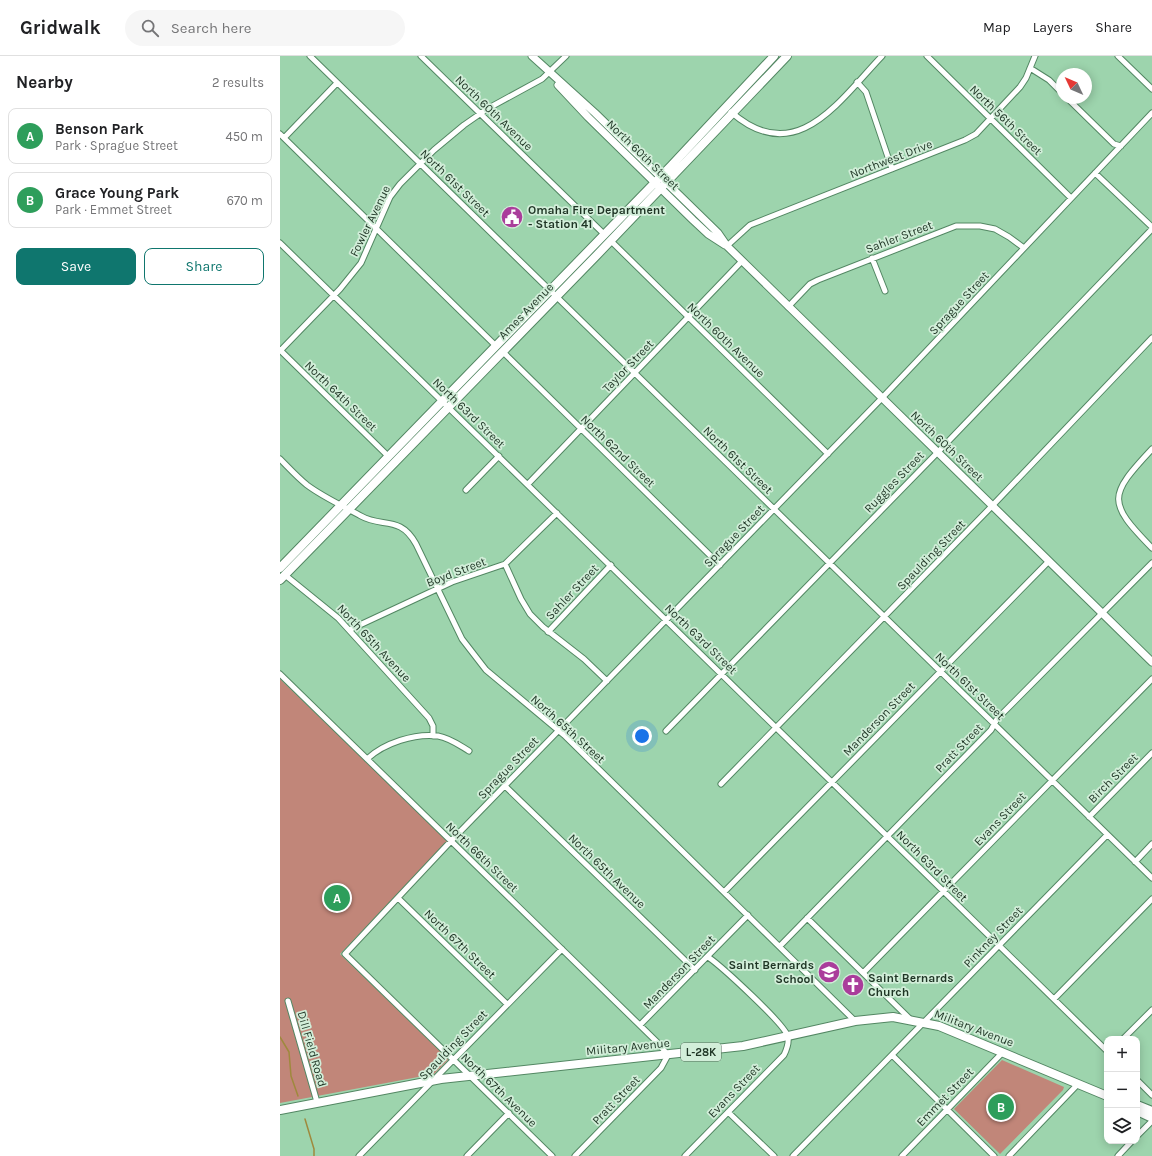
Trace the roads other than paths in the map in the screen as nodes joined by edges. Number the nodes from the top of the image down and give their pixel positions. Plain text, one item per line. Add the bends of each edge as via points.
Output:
1 (310, 56) edge
2 (421, 56) edge
3 (532, 56) edge
4 (566, 56) edge
5 (774, 56) edge
6 (787, 56) edge
7 (882, 56) edge
8 (926, 56) edge
9 (1035, 56) edge
10 (1118, 56) edge
11 (1030, 68) junction
12 (550, 73) junction
13 (857, 82) junction
14 (338, 83) junction
15 (1056, 87) edge
16 (1152, 89) edge
17 (1073, 104) edge
18 (726, 108) junction
19 (480, 113) junction
20 (732, 114) junction
21 (1151, 117) edge
22 (990, 119) junction
23 (282, 136) edge
24 (1121, 146) junction
25 (420, 163) junction
26 (892, 169) junction
27 (1095, 173) junction
28 (661, 182) junction
29 (1071, 198) junction
30 (1152, 228) edge
31 (377, 230) junction
32 (608, 238) junction
33 (280, 243) edge
34 (727, 246) junction
35 (1024, 248) junction
36 (872, 258) junction
37 (742, 261) junction
38 (885, 291) dead end
39 (554, 293) junction
40 (334, 295) junction
41 (788, 307) junction
42 (689, 318) junction
43 (1152, 338) edge
44 (496, 346) junction
45 (280, 351) edge
46 (503, 352) junction
47 (635, 374) junction
48 (882, 398) junction
49 (442, 401) junction
50 (449, 407) junction
51 (581, 429) junction
52 (1152, 450) edge
53 (938, 452) junction
54 (828, 454) junction
55 (388, 456) junction
56 (499, 456) junction
57 (280, 459) edge
58 (528, 484) junction
59 (466, 490) dead end
60 (341, 504) junction
61 (992, 506) junction
62 (350, 508) junction
63 (774, 509) junction
64 (557, 513) junction
65 (1152, 548) edge
66 (1049, 561) junction
67 (829, 563) junction
68 (505, 564) junction
69 (1152, 564) edge
70 (611, 565) junction
71 (720, 565) junction
72 (282, 574) edge
73 (438, 588) junction
74 (1102, 614) junction
75 (885, 617) junction
76 (666, 620) junction
77 (349, 630) junction
78 (548, 632) junction
79 (1152, 662) edge
80 (940, 671) junction
81 (280, 674) edge
82 (722, 674) junction
83 (1152, 678) edge
84 (607, 681) junction
85 (994, 724) junction
86 (777, 728) junction
87 (559, 731) junction
88 (666, 731) dead end
89 (433, 736) junction
90 (469, 751) dead end
91 (1152, 753) edge
92 (367, 759) junction
93 (832, 781) junction
94 (1052, 781) junction
95 (722, 784) dead end
96 (505, 786) junction
97 (1089, 817) junction
98 (1107, 835) junction
99 (888, 836) junction
100 (451, 841) junction
101 (1152, 844) edge
102 (1135, 862) junction
103 (1152, 878) edge
104 (944, 891) junction
105 (724, 892) junction
106 (398, 898) junction
107 (1152, 899) edge
108 (748, 915) junction
109 (807, 918) junction
110 (999, 945) junction
111 (780, 946) junction
112 (562, 949) junction
113 (345, 954) joint
114 (708, 956) junction
115 (695, 970) junction
116 (863, 973) junction
117 (1054, 999) junction
118 (288, 1001) dead end
119 (507, 1004) junction
120 (1152, 1010) edge
121 (910, 1019) junction
122 (855, 1021) junction
123 (924, 1022) junction
124 (640, 1025) junction
125 (788, 1036) junction
126 (1127, 1036) edge
127 (1104, 1048) edge
128 (1003, 1052) junction
129 (668, 1055) junction
130 (892, 1056) junction
131 (453, 1059) junction
132 (471, 1076) junction
133 (431, 1081) junction
134 (1140, 1083) edge
135 (1078, 1084) junction
136 (1104, 1095) edge
137 (1152, 1095) edge
138 (317, 1102) junction
139 (1140, 1106) edge
140 (280, 1110) edge
141 (947, 1110) junction
142 (1140, 1111) edge
143 (728, 1112) junction
144 (1152, 1112) edge
145 (509, 1113) junction
146 (1152, 1121) edge
147 (1140, 1133) edge
148 (1129, 1144) edge
149 (359, 1156) edge
150 (467, 1156) edge
151 (552, 1156) edge
152 (575, 1156) edge
153 (685, 1156) edge
154 (774, 1156) edge
155 (793, 1156) edge
156 (902, 1156) edge
157 (994, 1156) edge
158 (1010, 1156) edge
159 (1118, 1156) edge

1 - 14 street, North 61st Street
2 - 19 street, North 60th Avenue
3 - 12 main road, North 60th Street
4 - 12 street, Fowler Avenue
5 - 18 main road, Ames Avenue
6 - 20 main road, Ames Avenue
7 - 13 street
8 - 22 street, North 56th Street
9 - 11 street, Northwest Drive
10 - 16 street
11 - 15 street
11 - 22 street, Northwest Drive via 1020,87
12 - 19 street, Fowler Avenue
12 - 28 main road, North 60th Street via 595,113
13 - 20 street via 820,120 796,131 777,133 757,129
13 - 26 street via 866,92
14 - 23 street
14 - 25 street, North 61st Street
17 - 24 street via 1114,144
18 - 20 street
18 - 28 main road, Ames Avenue
19 - 25 street, Fowler Avenue via 449,136
19 - 32 street, North 60th Avenue
20 - 28 main road, Ames Avenue
21 - 24 street, Sprague Street
22 - 26 street, Northwest Drive via 971,137
22 - 29 street, North 56th Street
23 - 31 street
24 - 27 street, Sprague Street
25 - 31 street, Fowler Avenue via 390,198
25 - 39 street, North 61st Street
26 - 34 street, Northwest Drive via 750,225
27 - 29 street, Sprague Street
27 - 30 street
28 - 32 main road, Ames Avenue
28 - 34 main road, North 60th Street via 708,234
29 - 35 street, Sprague Street
30 - 53 street, Ruggles Street
31 - 40 street, Fowler Avenue via 361,263
31 - 44 street
32 - 39 main road, Ames Avenue
32 - 42 street, North 60th Avenue
33 - 40 street, North 63rd Street
34 - 37 main road, North 60th Street
35 - 36 street, Sahler Street via 995,229 963,225 948,228
35 - 48 street, Sprague Street
36 - 38 street
36 - 41 street, Sahler Street via 813,282
37 - 41 main road, North 60th Street
37 - 42 street, Taylor Street
39 - 44 main road, Ames Avenue
39 - 46 main road, Ames Avenue
39 - 47 street, North 61st Street
40 - 45 street, Fowler Avenue
40 - 49 street, North 63rd Street
41 - 48 main road, North 60th Street
42 - 47 street, Taylor Street
42 - 54 street, North 60th Avenue
43 - 61 street, Spaulding Street
44 - 49 main road, Ames Avenue
45 - 55 street, North 64th Street
46 - 50 main road, Ames Avenue
46 - 51 street, North 62nd Street
47 - 51 street, Taylor Street
47 - 63 street, North 61st Street
48 - 53 main road, North 60th Street
48 - 54 street, Sprague Street
49 - 50 street, North 63rd Street
49 - 55 main road, Ames Avenue
50 - 56 street, North 63rd Street
50 - 62 main road, Ames Avenue
51 - 58 street, Taylor Street
51 - 71 street, North 62nd Street
52 - 65 street via 1127,479 1117,497 1118,507
53 - 61 main road, North 60th Street
53 - 67 street, Ruggles Street
54 - 63 street, Sprague Street
55 - 60 main road, Ames Avenue
56 - 58 street, North 63rd Street
56 - 59 street
57 - 60 street, North 65th Street via 306,484
58 - 64 street, North 63rd Street
60 - 62 street, North 65th Street
60 - 72 main road, Ames Avenue
61 - 66 main road, North 60th Street
61 - 75 street, Spaulding Street
62 - 72 main road, Ames Avenue
62 - 73 street, North 65th Street via 365,518 396,524 410,534
63 - 67 street, North 61st Street
63 - 71 street, Sprague Street
64 - 68 street, Boyd Street
64 - 70 street, North 63rd Street
66 - 74 main road, North 60th Street
66 - 80 street, Manderson Street
67 - 75 street, North 61st Street
67 - 82 street, Ruggles Street
68 - 73 street, Boyd Street
68 - 78 street via 526,608 536,622
69 - 74 street, Pratt Street
70 - 76 street, North 63rd Street
70 - 78 street, Sahler Street
71 - 76 street, Sprague Street
72 - 77 street, North 65th Avenue via 330,610
73 - 77 street, Boyd Street
73 - 87 street, North 65th Street via 462,639 477,660 495,679
74 - 79 main road, North 60th Street
74 - 85 street, Pratt Street
75 - 80 street, North 61st Street
75 - 86 street, Spaulding Street
76 - 82 street, North 63rd Street
76 - 84 street, Sprague Street
77 - 89 street, North 65th Avenue via 429,718 433,726
78 - 84 street via 584,659
80 - 85 street, North 61st Street
80 - 93 street, Manderson Street
81 - 92 street, North 66th Street
82 - 86 street, North 63rd Street
82 - 88 street, Ruggles Street
83 - 94 street, Evans Street
84 - 87 street, Sprague Street
85 - 94 street, North 61st Street
85 - 99 street, Pratt Street
86 - 93 street, North 63rd Street
86 - 95 street, Spaulding Street
87 - 96 street, Sprague Street
87 - 105 street, North 65th Street
89 - 90 street via 448,739
89 - 92 street via 421,736 384,747
91 - 97 street, Birch Street
92 - 100 street, North 66th Street
93 - 99 street, North 63rd Street
93 - 105 street, Manderson Street
94 - 97 street, North 61st Street
94 - 104 street, Evans Street
96 - 100 street, Sprague Street
96 - 115 street, North 65th Avenue
97 - 98 street, North 61st Street
98 - 102 street, North 61st Street
98 - 110 street, Pinkney Street
99 - 104 street, North 63rd Street
99 - 109 street, Pratt Street
100 - 106 street, Sprague Street
100 - 112 street, North 66th Street
101 - 102 street
102 - 103 street, North 61st Street
104 - 110 street, North 63rd Street
104 - 116 street, Evans Street
105 - 108 street, North 65th Street
106 - 113 street, Sprague Street
106 - 119 street, North 67th Street
107 - 117 street
108 - 111 street, North 65th Street
108 - 114 street, Manderson Street
109 - 111 street, Pratt Street
109 - 116 street
110 - 117 street, North 63rd Street
110 - 123 street, Pinkney Street
111 - 122 street, North 65th Street
112 - 119 street, Spaulding Street
112 - 124 street, North 66th Street
113 - 131 street, North 67th Avenue
114 - 115 street, Manderson Street
114 - 125 street via 778,1023
115 - 124 street, Manderson Street
116 - 121 street
117 - 127 street, North 63rd Street
118 - 138 street, Dill Field Road
119 - 131 street, Spaulding Street
120 - 126 street
121 - 122 main road, Military Avenue / L-28K via 893,1017
121 - 123 main road, Military Avenue / L-28K
122 - 125 main road, Military Avenue / L-28K
123 - 128 main road, Military Avenue / L-28K
123 - 130 street, Pinkney Street
124 - 129 street, North 66th Street
125 - 129 main road, Military Avenue / L-28K via 743,1046
125 - 143 street, Evans Street via 784,1055
128 - 135 main road, Military Avenue / L-28K
128 - 141 street, Emmet Street
129 - 132 main road, Military Avenue / L-28K
129 - 152 street, Pratt Street via 661,1068
130 - 141 street
130 - 155 street, Pinkney Street
131 - 132 street, North 67th Avenue
131 - 133 street, Spaulding Street
132 - 133 main road, Military Avenue / L-28K
132 - 145 street, North 67th Avenue
133 - 138 main road, Military Avenue / L-28K
133 - 149 street, Spaulding Street
134 - 137 street
135 - 136 main road, Military Avenue / L-28K
135 - 158 street
138 - 140 main road, Military Avenue / L-28K
139 - 144 main road
141 - 156 street, Emmet Street
141 - 157 street
142 - 144 main road
143 - 153 street, Evans Street
143 - 154 street
145 - 150 street
145 - 151 street, North 67th Avenue
146 - 147 street
148 - 159 street

